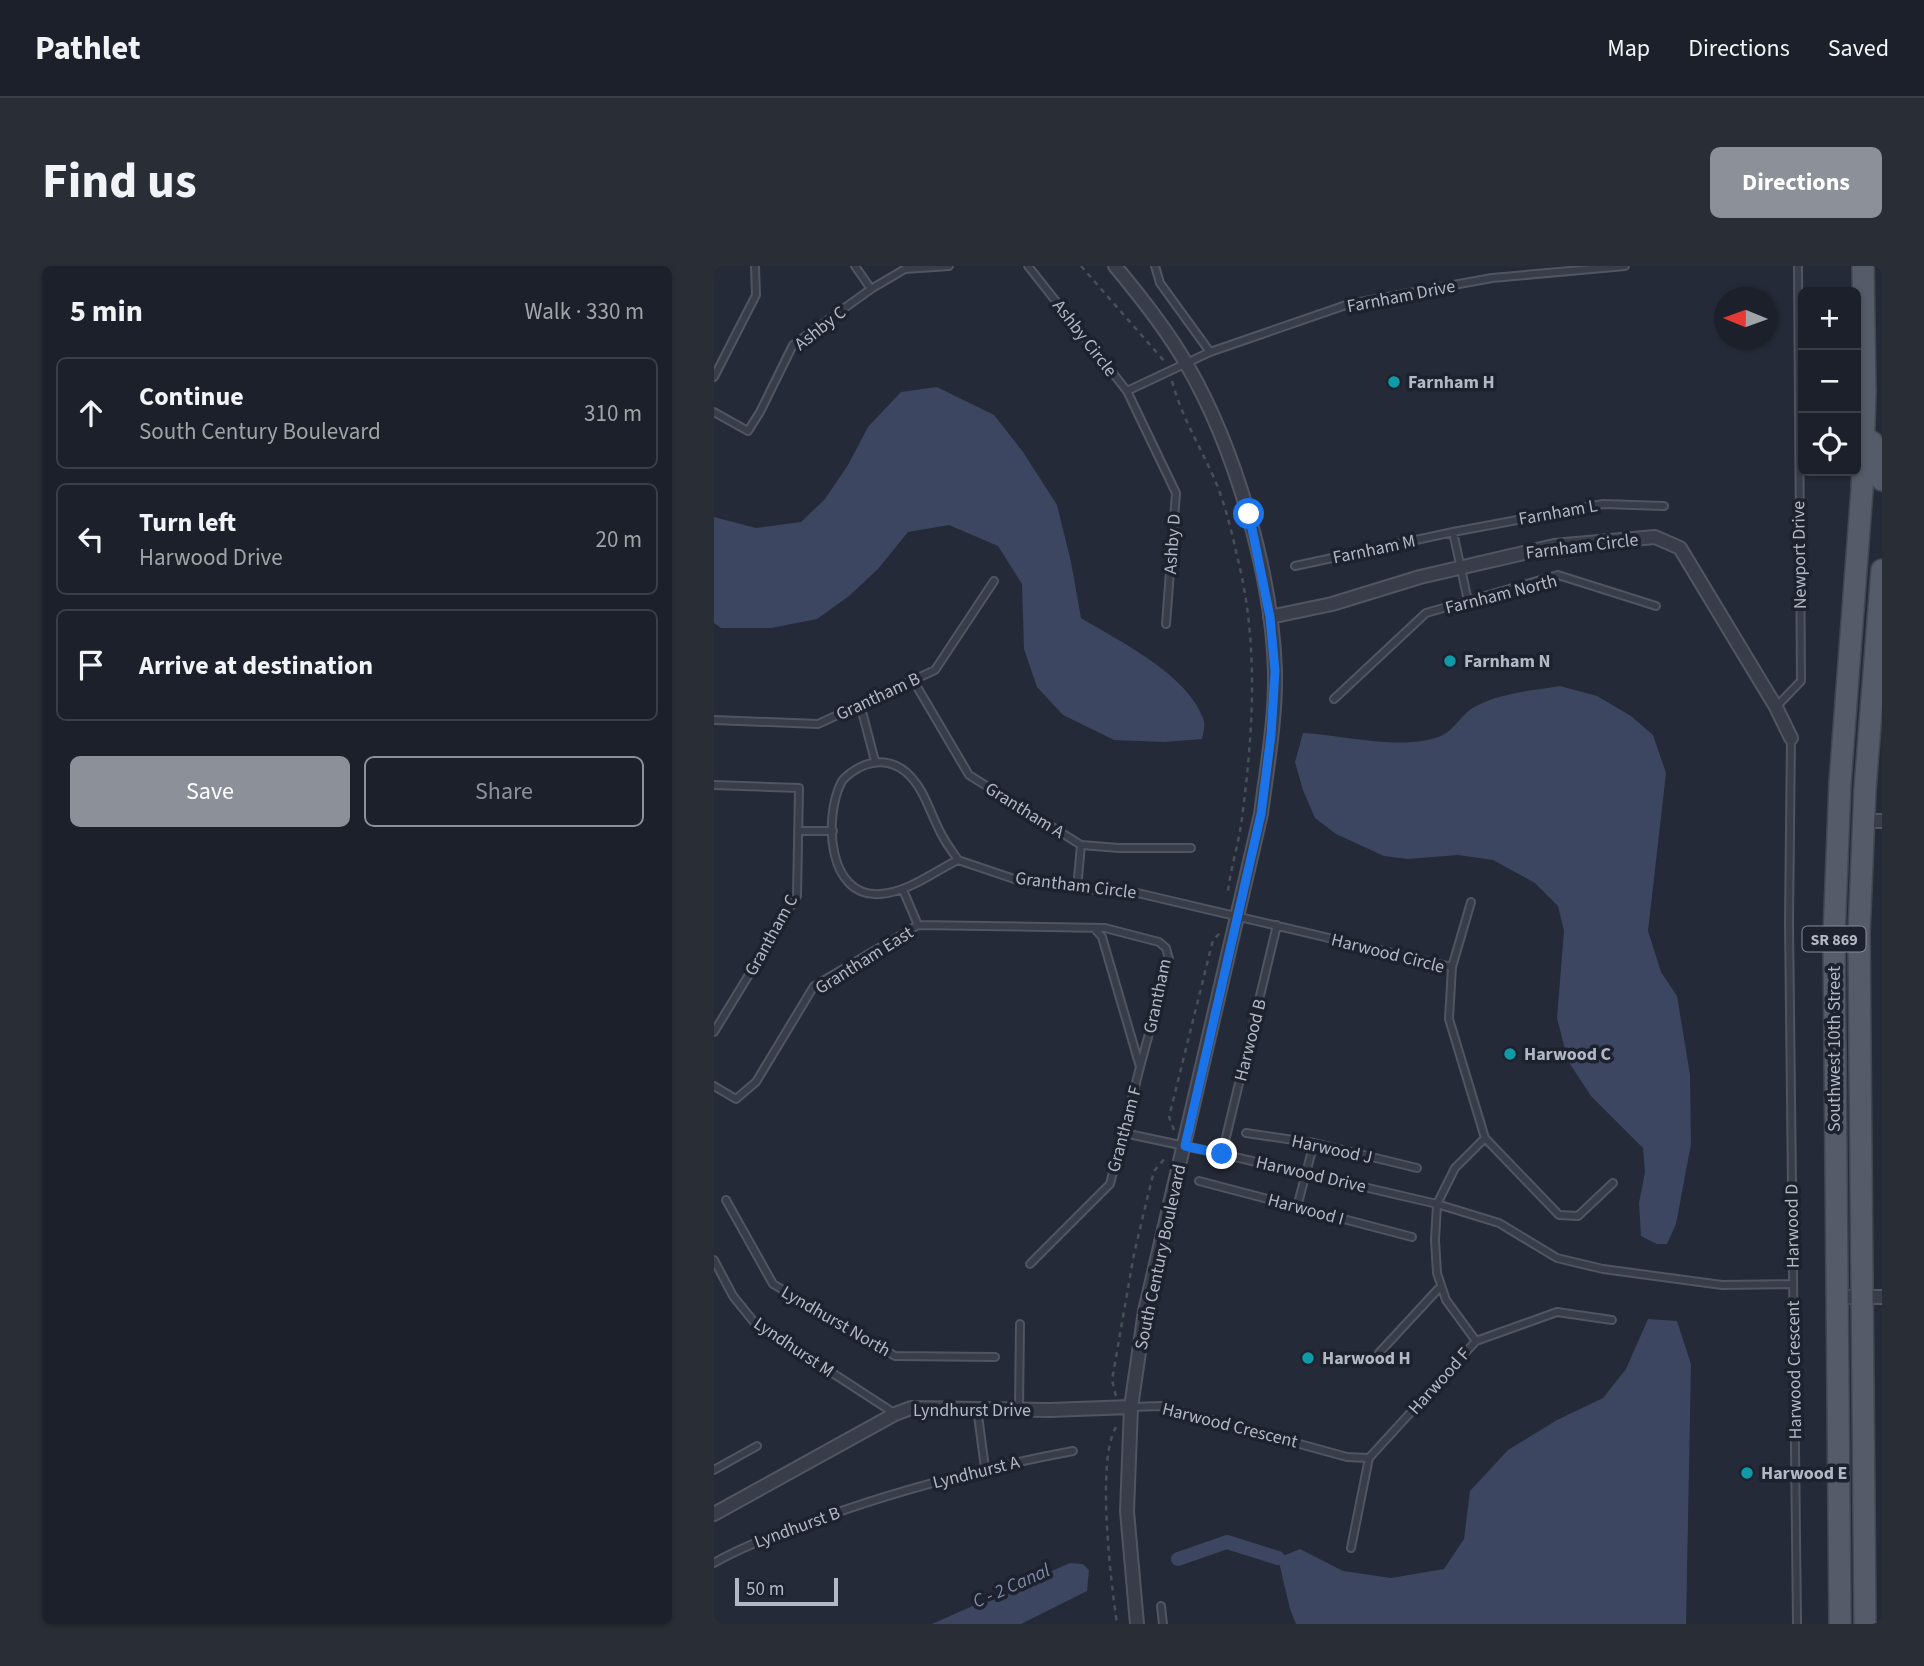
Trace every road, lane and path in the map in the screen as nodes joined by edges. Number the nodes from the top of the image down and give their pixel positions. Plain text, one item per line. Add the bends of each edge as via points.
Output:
1 (755, 266) edge
2 (855, 266) edge
3 (949, 266) edge
4 (1028, 266) edge
5 (1081, 266) edge
6 (1115, 266) edge
7 (1155, 266) edge
8 (1625, 266) edge
9 (1798, 266) edge
10 (1863, 266) edge
11 (904, 267) edge
12 (871, 289) junction
13 (1210, 352) junction
14 (1161, 356) dead end
15 (1186, 363) junction
16 (714, 377) edge
17 (1174, 387) dead end
18 (1127, 391) junction
19 (1864, 391) junction
20 (714, 412) edge
21 (1882, 480) edge
22 (1664, 506) dead end
23 (1453, 532) junction
24 (1295, 566) dead end
25 (1460, 568) junction
26 (1882, 570) edge
27 (994, 581) dead end
28 (1468, 601) junction
29 (1656, 606) dead end
30 (1270, 617) junction
31 (1166, 624) dead end
32 (913, 680) junction
33 (1334, 699) dead end
34 (860, 704) junction
35 (1877, 704) edge
36 (1776, 707) junction
37 (714, 720) edge
38 (1844, 735) junction
39 (1791, 738) joint
40 (876, 761) junction
41 (714, 785) edge
42 (1872, 821) edge
43 (798, 831) junction
44 (833, 831) junction
45 (1081, 845) junction
46 (1191, 848) dead end
47 (958, 860) junction
48 (1077, 888) junction
49 (903, 890) junction
50 (1230, 898) dead end
51 (1471, 902) dead end
52 (1237, 916) junction
53 (918, 925) junction
54 (1277, 925) junction
55 (1094, 928) junction
56 (1105, 928) joint
57 (1222, 931) dead end
58 (1452, 967) junction
59 (714, 1032) edge
60 (1140, 1067) junction
61 (714, 1086) edge
62 (1174, 1130) dead end
63 (1124, 1133) junction
64 (1246, 1133) dead end
65 (1485, 1138) junction
66 (1314, 1143) junction
67 (1185, 1146) junction
68 (1222, 1154) junction
69 (1167, 1156) dead end
70 (1417, 1168) dead end
71 (1307, 1173) junction
72 (1199, 1181) dead end
73 (1613, 1183) dead end
74 (726, 1200) dead end
75 (1437, 1204) junction
76 (1297, 1207) junction
77 (1412, 1237) dead end
78 (714, 1260) edge
79 (1030, 1264) dead end
80 (1793, 1284) junction
81 (1441, 1286) junction
82 (1836, 1297) junction
83 (1871, 1297) edge
84 (1612, 1320) dead end
85 (1020, 1324) dead end
86 (1476, 1341) junction
87 (1379, 1353) dead end
88 (995, 1357) dead end
89 (1116, 1397) dead end
90 (1131, 1407) junction
91 (977, 1408) junction
92 (1019, 1409) junction
93 (895, 1414) junction
94 (1116, 1426) dead end
95 (757, 1446) dead end
96 (1073, 1451) dead end
97 (1369, 1458) junction
98 (985, 1468) junction
99 (714, 1470) edge
100 (880, 1497) joint
101 (714, 1514) edge
102 (1351, 1548) dead end
103 (714, 1562) edge
104 (1161, 1606) dead end
105 (1117, 1624) edge
106 (1137, 1624) edge
107 (1163, 1624) edge
108 (1797, 1624) edge
109 (1840, 1624) edge
110 (1865, 1624) edge

1 - 16 lane via 755,295
2 - 12 lane
3 - 11 lane
4 - 18 lane, Ashby Circle
5 - 14 path
6 - 15 street, South Century Boulevard
7 - 13 lane via 1160,283
8 - 13 lane, Farnham Drive via 1492,278 1349,304
9 - 36 lane, Newport Drive via 1801,681
10 - 19 main road, Southwest 10th Street / SR 869
11 - 12 lane
12 - 20 lane, Ashby C via 793,345 748,431
13 - 15 lane, Farnham Drive
15 - 18 lane, Ashby Circle
15 - 30 street, South Century Boulevard via 1218,429 1249,514
17 - 50 path via 1216,481 1248,608 1251,729
18 - 31 lane, Ashby D via 1176,493
19 - 21 main road
19 - 38 main road, Southwest 10th Street / SR 869 via 1860,540
22 - 23 lane, Farnham L via 1603,503
23 - 24 lane, Farnham M
23 - 25 lane
25 - 28 lane
25 - 30 street, Farnham Circle
25 - 36 street, Farnham Circle via 1554,546 1655,537 1680,548
26 - 35 main road, Southwest 10th Street / SR 869
27 - 32 lane, Grantham B via 935,670
28 - 29 lane, Farnham North via 1558,575
28 - 33 lane, Farnham North via 1426,613
30 - 52 street, South Century Boulevard via 1275,671 1271,735 1261,814
32 - 34 lane, Grantham B
32 - 45 lane, Grantham A via 969,775
34 - 37 lane, Grantham B via 818,724
34 - 40 lane
35 - 42 main road, Southwest 10th Street / SR 869
36 - 39 street, Farnham Circle
38 - 42 main road via 1851,790
38 - 82 main road, Southwest 10th Street / SR 869 via 1834,923
39 - 80 lane, Harwood D
40 - 44 lane via 842,780
40 - 47 lane via 892,764 911,777
41 - 43 lane, Grantham C via 799,788
42 - 83 main road, Southwest 10th Street / SR 869 via 1859,934
43 - 44 lane
43 - 59 lane, Grantham C via 797,896
44 - 49 lane via 835,858 843,877 856,889 877,895
45 - 46 lane, Grantham A
45 - 48 lane
47 - 48 lane, Grantham Circle via 1023,882
47 - 49 lane
48 - 52 lane, Grantham Circle via 1129,891
49 - 53 lane
51 - 58 lane
52 - 54 lane, Harwood Circle
52 - 67 street, South Century Boulevard
53 - 55 lane, Grantham East
53 - 61 lane, Grantham East via 814,986 756,1082 736,1099
54 - 58 lane, Harwood Circle
54 - 68 lane, Harwood B
55 - 56 lane, Grantham East
55 - 60 lane, Grantham F via 1102,937
56 - 60 lane, Grantham via 1159,942 1169,959
57 - 62 path via 1213,940 1192,1017 1169,1117
58 - 65 lane, Harwood Circle via 1449,1019
60 - 63 lane, Grantham F
63 - 67 lane, Harwood Drive
63 - 79 lane, Grantham F via 1110,1184
64 - 66 lane, Harwood J
65 - 73 lane via 1559,1215 1578,1216
65 - 75 lane via 1455,1168
66 - 70 lane, Harwood J
66 - 71 lane
67 - 68 lane, Harwood Drive
67 - 90 street, South Century Boulevard via 1145,1311
68 - 71 lane, Harwood Drive
69 - 89 path via 1154,1171 1134,1254 1111,1380
71 - 75 lane, Harwood Drive
71 - 76 lane
72 - 76 lane, Harwood I
74 - 88 lane, Lyndhurst North via 773,1284 895,1356
75 - 80 lane, Harwood D via 1499,1223 1557,1258 1603,1269 1722,1285
75 - 81 lane
76 - 77 lane, Harwood I
78 - 93 lane, Lyndhurst M via 733,1296 754,1322
80 - 108 lane, Harwood Crescent
81 - 86 lane
81 - 87 lane
82 - 83 street
82 - 109 main road, Southwest 10th Street / SR 869
83 - 110 main road, Southwest 10th Street / SR 869
84 - 86 lane, Harwood F via 1557,1312
85 - 92 lane
86 - 97 lane, Harwood F
90 - 92 street, Lyndhurst Drive
90 - 97 lane, Harwood Crescent via 1161,1406 1347,1457
90 - 106 street, South Century Boulevard via 1127,1511
91 - 92 street, Lyndhurst Drive
91 - 93 street, Lyndhurst Drive via 911,1408
91 - 98 lane
93 - 101 street, Lyndhurst Drive
94 - 105 path via 1106,1467
95 - 99 lane
96 - 98 lane, Lyndhurst A
97 - 102 lane
98 - 100 lane, Lyndhurst A
100 - 103 lane, Lyndhurst B
104 - 107 lane

